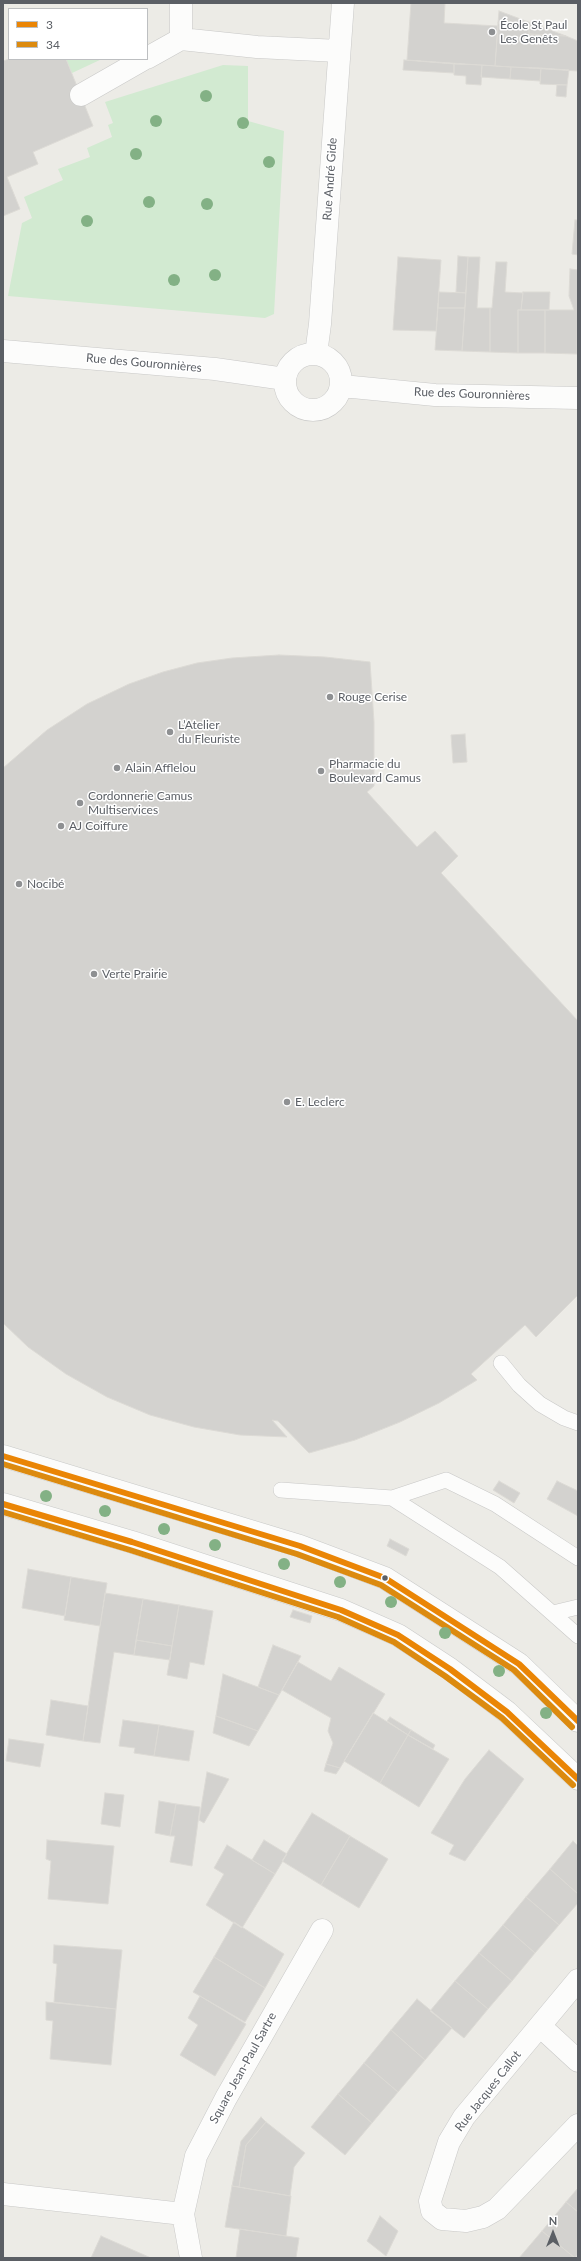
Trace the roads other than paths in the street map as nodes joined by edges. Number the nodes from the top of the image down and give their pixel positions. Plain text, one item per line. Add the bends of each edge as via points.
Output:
1 (182, 3) edge
2 (343, 3) edge
3 (181, 39) junction
4 (339, 51) junction
5 (148, 57) edge
6 (142, 60) edge
7 (81, 95) dead end
8 (3, 351) edge
9 (316, 354) junction
10 (285, 379) junction
11 (342, 386) junction
12 (578, 398) edge
13 (501, 1363) dead end
14 (578, 1423) edge
15 (3, 1456) edge
16 (281, 1490) dead end
17 (392, 1498) junction
18 (3, 1504) edge
19 (578, 1558) edge
20 (578, 1607) edge
21 (553, 1613) junction
22 (578, 1636) edge
23 (578, 1721) edge
24 (578, 1779) edge
25 (322, 1930) dead end
26 (578, 1980) edge
27 (540, 2026) junction
28 (578, 2061) edge
29 (578, 2125) edge
30 (3, 2194) edge
31 (183, 2214) junction
32 (191, 2258) edge

1 - 3 street
2 - 4 street, Rue André Gide
3 - 4 street via 257,47
3 - 5 street
4 - 9 street, Rue André Gide
6 - 7 street
8 - 10 street, Rue des Gouronnières via 216,369
9 - 10 street via 307,354 296,360 287,371
9 - 11 street via 333,361 342,377
10 - 11 street via 288,397 301,408 310,410 328,407
11 - 12 street, Rue des Gouronnières via 435,395
13 - 14 lane via 519,1385 540,1404
15 - 23 street via 300,1546 385,1578 519,1664
16 - 17 lane
17 - 19 lane via 446,1480 495,1504
17 - 21 lane via 500,1567
18 - 24 street via 132,1542 342,1610 398,1635 508,1712
20 - 21 lane
21 - 22 lane
25 - 31 street, Square Jean-Paul Sartre via 226,2098 196,2156
26 - 27 street, Rue Jacques Callot
27 - 28 street
27 - 29 street, Rue Jacques Callot via 464,2117 449,2142 430,2201 432,2211 442,2219 466,2221 483,2217 497,2209
30 - 31 street
31 - 32 street, Square Jean-Paul Sartre

